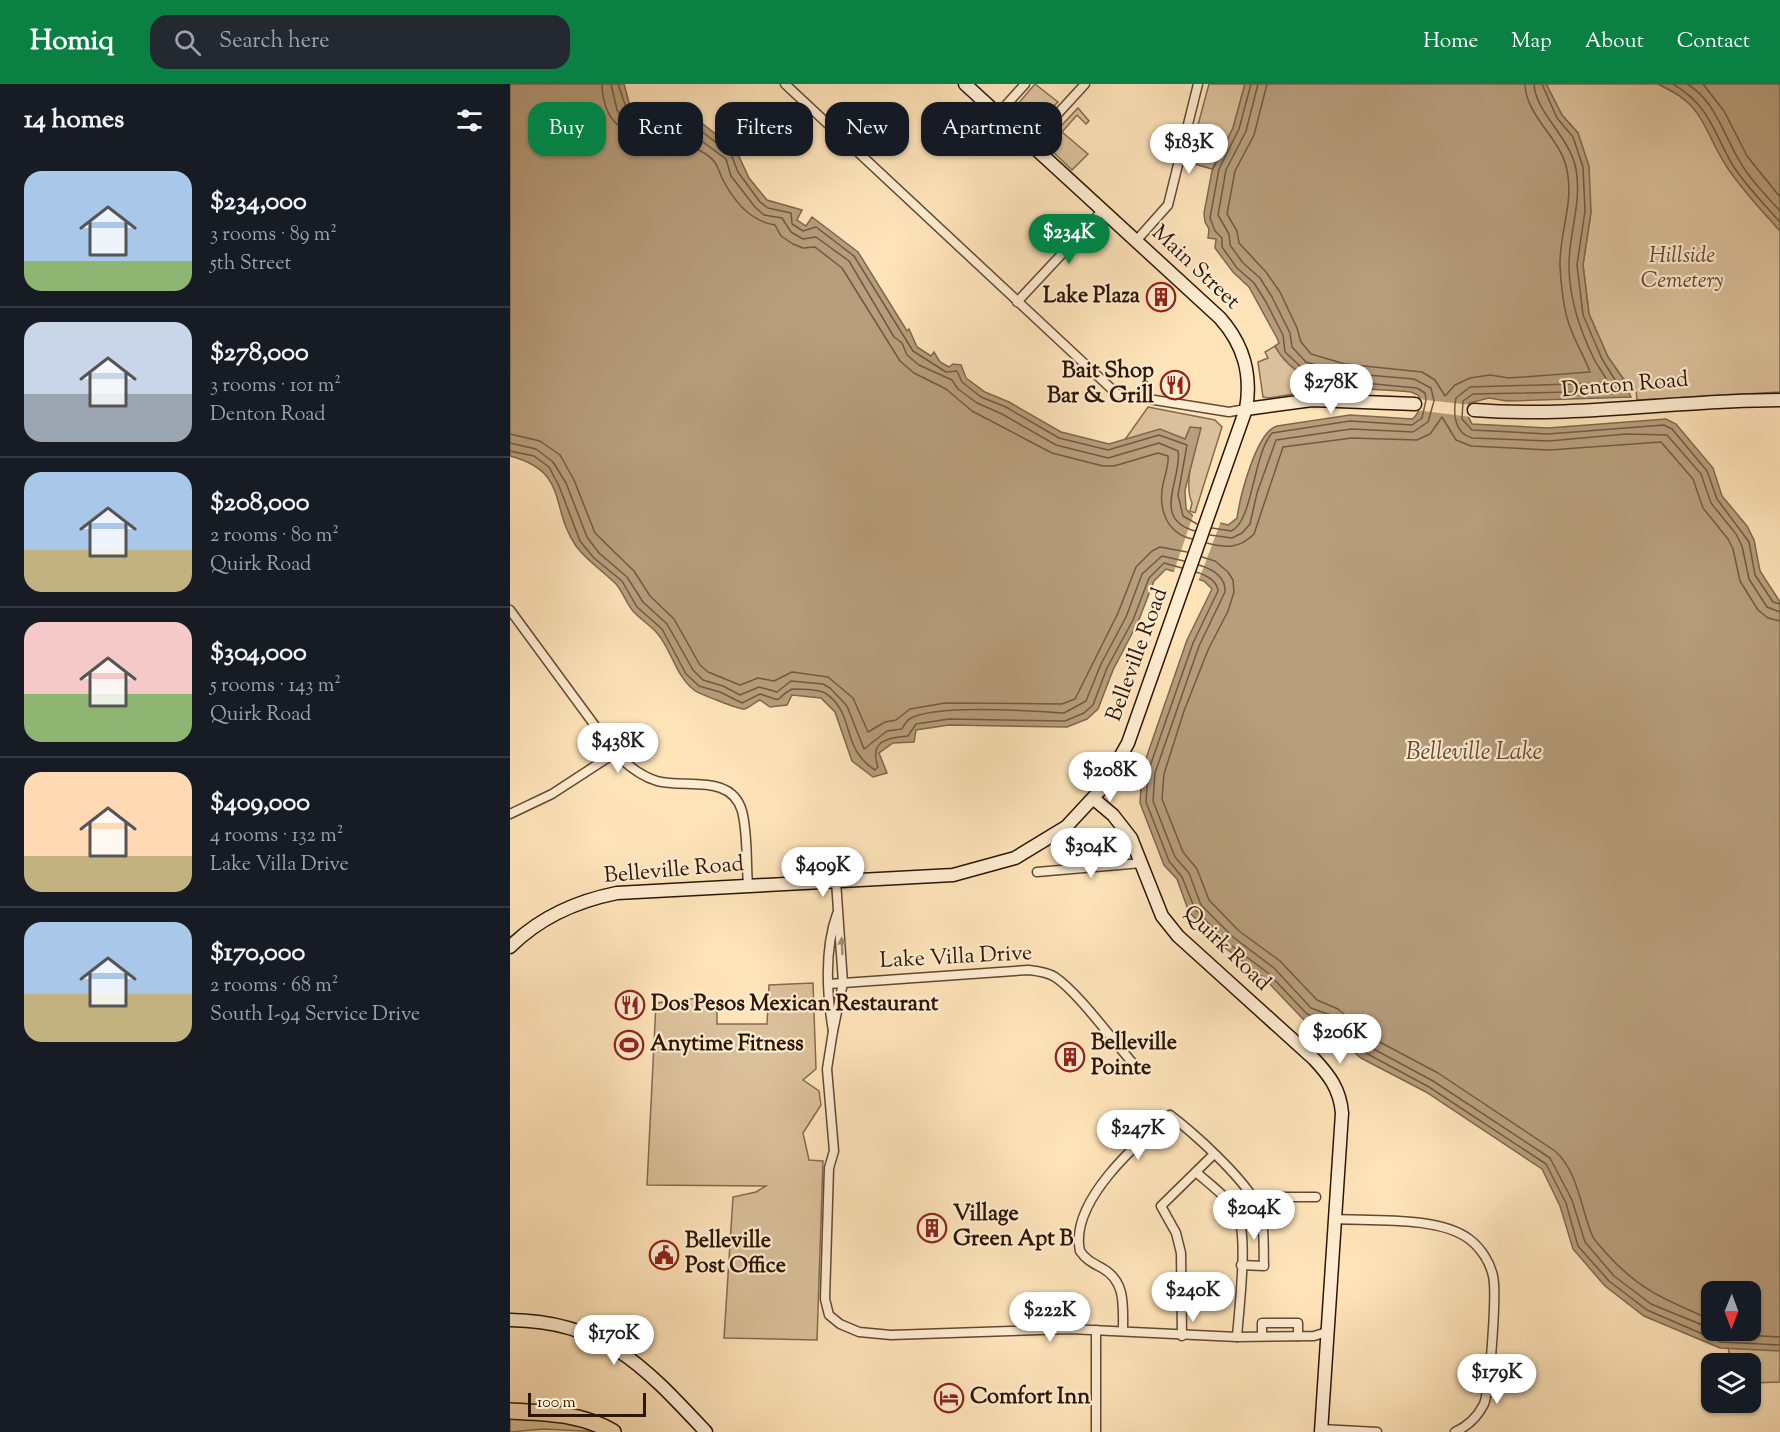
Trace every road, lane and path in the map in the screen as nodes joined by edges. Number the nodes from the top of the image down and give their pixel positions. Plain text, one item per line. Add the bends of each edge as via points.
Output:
1 (785, 84) edge
2 (965, 84) edge
3 (1025, 84) edge
4 (1086, 84) edge
5 (1198, 84) edge
6 (985, 102) edge
7 (1009, 102) edge
8 (1062, 110) edge
9 (1043, 156) edge
10 (1102, 211) junction
11 (1136, 241) junction
12 (1017, 302) junction
13 (1248, 372) joint
14 (1780, 400) edge
15 (1415, 404) dead end
16 (1246, 409) junction
17 (1474, 410) dead end
18 (510, 610) edge
19 (615, 753) junction
20 (1094, 799) junction
21 (510, 814) edge
22 (1142, 863) junction
23 (1037, 872) dead end
24 (836, 881) junction
25 (748, 885) junction
26 (837, 915) junction
27 (510, 947) edge
28 (843, 983) junction
29 (829, 984) junction
30 (832, 1032) junction
31 (1137, 1068) dead end
32 (1213, 1155) junction
33 (1196, 1172) junction
34 (1316, 1197) dead end
35 (1255, 1202) junction
36 (1334, 1219) junction
37 (1241, 1265) junction
38 (510, 1320) edge
39 (1095, 1330) junction
40 (1123, 1330) junction
41 (1327, 1332) junction
42 (1262, 1335) junction
43 (1182, 1336) junction
44 (1294, 1336) junction
45 (1237, 1337) junction
46 (510, 1412) edge
47 (1321, 1430) edge
48 (613, 1432) edge
49 (706, 1432) edge
50 (1096, 1432) edge
51 (1377, 1432) edge
52 (1455, 1432) edge

1 - 12 street
2 - 6 main road, Main Street
3 - 7 street
4 - 8 street
5 - 11 street via 1167,205
9 - 10 main road, Main Street
10 - 11 main road, Main Street
10 - 12 street
11 - 13 main road, Main Street via 1226,325 1241,349
12 - 16 street via 1117,394 1229,412
13 - 16 main road, Belleville Road
14 - 17 main road, Denton Road via 1677,402 1561,413
15 - 16 main road via 1312,400
16 - 20 main road, Belleville Road via 1128,743
18 - 19 street
19 - 21 street via 552,794
19 - 25 street via 652,780 710,785 733,795 743,815
20 - 22 main road, Quirk Road via 1123,825
20 - 24 main road, Belleville Road via 1051,838 993,866 953,875
22 - 23 street
22 - 36 main road, Quirk Road via 1162,916 1178,936 1314,1059 1334,1082 1342,1113
24 - 25 main road, Belleville Road
24 - 26 street
25 - 27 main road, Belleville Road via 630,891 604,896 558,912
28 -> 26 street
26 - 29 street via 831,929
28 - 29 street, Lake Villa Drive
28 - 30 street
28 - 31 street, Lake Villa Drive via 1043,972 1069,990
29 - 30 street
30 - 39 street via 827,1069 834,1151 829,1168 825,1299 829,1315 859,1332 891,1335
32 - 33 street
32 - 35 street
32 - 40 street via 1170,1114 1105,1177 1082,1220 1080,1251 1115,1278 1123,1296
33 - 37 street via 1238,1216
33 - 43 street via 1161,1210 1176,1233 1181,1253
34 - 35 street via 1267,1197
35 - 37 street via 1262,1228 1264,1266
36 - 41 main road, Quirk Road
36 - 52 street via 1438,1226 1468,1239 1482,1253 1495,1283 1483,1404 1472,1421
37 - 45 street
38 - 49 main road via 556,1322 600,1338 640,1368
39 - 40 street
39 - 50 street
40 - 43 street
41 - 44 street
41 - 47 main road, Quirk Road
42 - 44 street
42 - 44 street via 1262,1323 1298,1323
42 - 45 street
43 - 45 street
46 - 48 highway via 567,1414
47 - 51 street

